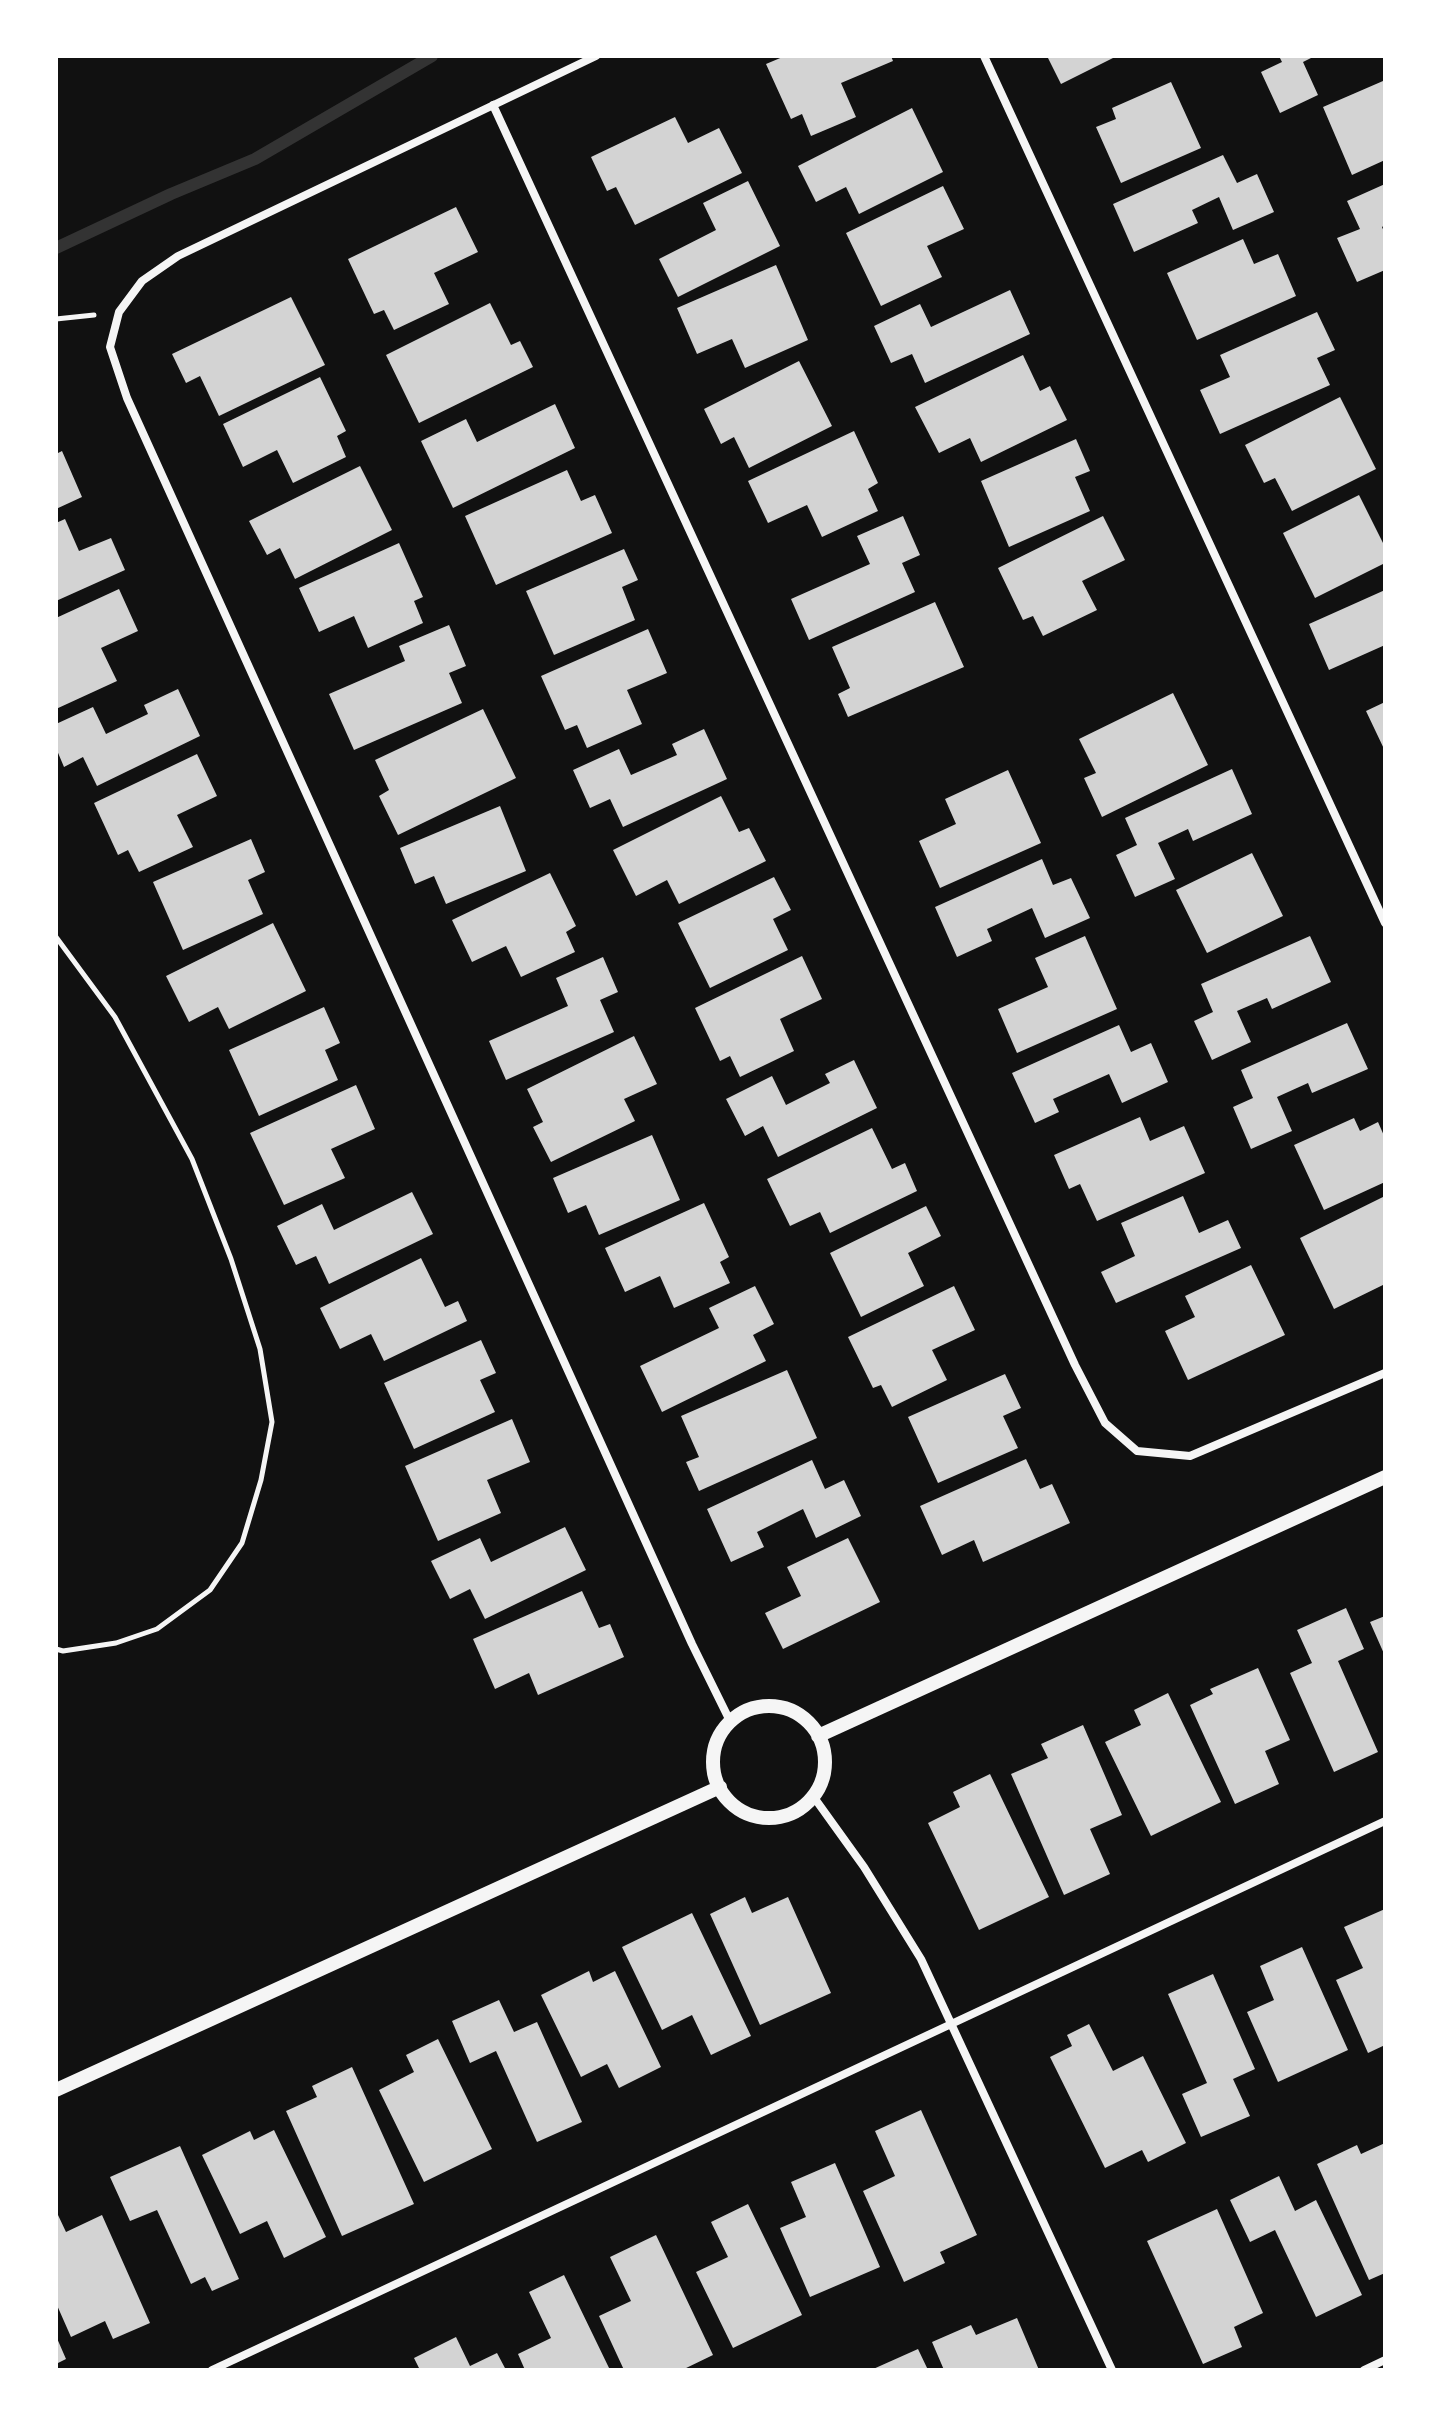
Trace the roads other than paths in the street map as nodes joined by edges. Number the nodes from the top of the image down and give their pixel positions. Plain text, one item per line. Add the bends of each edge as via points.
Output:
1 (596, 56) edge
2 (984, 56) edge
3 (493, 105) junction
4 (1385, 923) edge
5 (1385, 1373) edge
6 (1385, 1477) edge
7 (730, 1721) junction
8 (818, 1736) junction
9 (720, 1787) junction
10 (813, 1796) junction
11 (1385, 1821) edge
12 (950, 2023) junction
13 (56, 2090) edge
14 (1385, 2360) edge
15 (212, 2370) edge
16 (1112, 2370) edge
17 (1364, 2370) edge

1 - 3 street
2 - 4 street
3 - 5 street via 1105,1423 1137,1451 1190,1456
3 - 7 street via 178,256 142,281 119,312 110,347 127,398
6 - 8 street
7 - 8 street via 746,1710 780,1707 805,1720
7 - 9 street via 713,1755
8 - 10 street via 824,1771
9 - 10 street via 745,1812 773,1818
9 - 13 street
10 - 12 street via 921,1959
11 - 12 street
12 - 15 street
12 - 16 street
14 - 17 street

